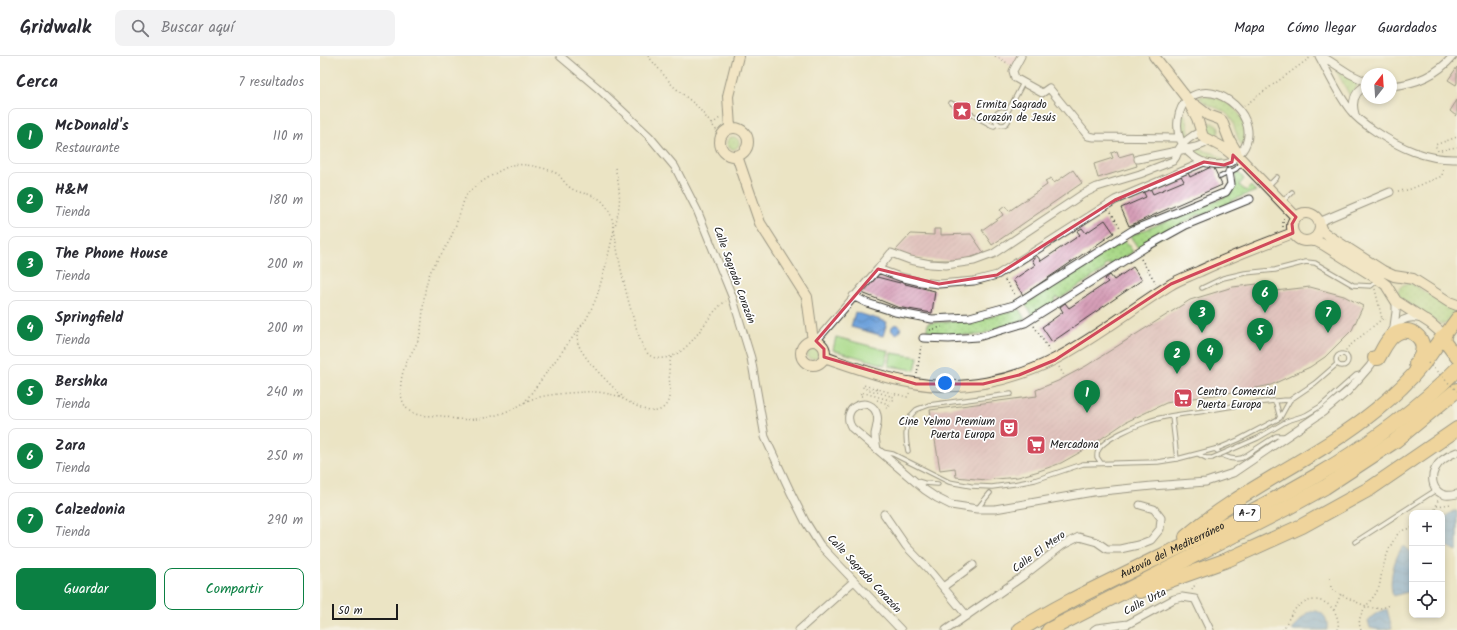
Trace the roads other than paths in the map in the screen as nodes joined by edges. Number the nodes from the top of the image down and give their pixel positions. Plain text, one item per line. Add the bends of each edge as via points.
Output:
1 (560, 56) edge
2 (738, 56) edge
3 (1022, 56) edge
4 (1154, 56) edge
5 (1319, 56) edge
6 (1322, 56) edge
7 (1454, 56) edge
8 (1361, 79) edge
9 (1023, 83) junction
10 (1397, 85) edge
11 (1361, 88) edge
12 (1190, 102) junction
13 (951, 104) dead end
14 (1007, 113) junction
15 (1215, 117) junction
16 (1359, 119) junction
17 (998, 123) junction
18 (730, 128) junction
19 (1225, 128) junction
20 (1200, 131) junction
21 (1209, 141) junction
22 (1181, 145) junction
23 (737, 156) junction
24 (1237, 156) junction
25 (1138, 159) dead end
26 (1457, 159) edge
27 (1204, 162) junction
28 (1229, 172) junction
29 (1220, 177) dead end
30 (1277, 177) dead end
31 (1267, 187) junction
32 (1292, 192) dead end
33 (1390, 192) road end
34 (1250, 199) dead end
35 (1282, 202) junction
36 (1296, 217) junction
37 (1320, 224) junction
38 (1292, 233) junction
39 (1312, 241) junction
40 (878, 269) junction
41 (1404, 277) junction
42 (1376, 282) junction
43 (1202, 288) dead end
44 (853, 296) junction
45 (1394, 297) junction
46 (1457, 305) edge
47 (1457, 318) edge
48 (1423, 319) junction
49 (1394, 326) junction
50 (1444, 336) junction
51 (923, 338) dead end
52 (815, 341) junction
53 (1454, 355) edge
54 (824, 357) junction
55 (1375, 358) junction
56 (1337, 364) dead end
57 (1457, 369) edge
58 (1364, 373) junction
59 (1457, 391) edge
60 (1011, 394) dead end
61 (1390, 398) junction
62 (1290, 400) junction
63 (1272, 401) junction
64 (1172, 416) junction
65 (1280, 418) junction
66 (1457, 429) edge
67 (1286, 436) junction
68 (1215, 449) junction
69 (879, 450) junction
70 (908, 451) dead end
71 (1457, 452) edge
72 (1198, 454) junction
73 (1177, 459) junction
74 (1101, 463) junction
75 (913, 480) junction
76 (938, 484) dead end
77 (1438, 491) junction
78 (990, 493) dead end
79 (1457, 494) edge
80 (1140, 504) dead end
81 (977, 509) junction
82 (884, 514) dead end
83 (1355, 542) dead end
84 (1168, 553) junction
85 (973, 565) dead end
86 (854, 581) junction
87 (943, 587) junction
88 (1114, 596) junction
89 (967, 616) junction
90 (1130, 627) edge
91 (799, 630) edge
92 (901, 630) edge
93 (946, 630) edge
94 (1020, 630) edge
95 (1049, 630) edge
96 (1094, 630) edge
97 (1210, 630) edge

1 - 86 street, Calle Sagrado Corazón via 649,136 675,167 697,210 732,296 751,358 765,437 805,522 820,545
2 - 18 street via 728,96
3 - 9 street via 1013,71 1014,76
4 - 12 street
5 - 16 street via 1352,112
6 - 8 street
7 - 10 street via 1430,76
9 - 14 lane
9 - 22 street via 1042,94 1049,88 1091,137
11 - 16 street via 1353,100 1353,107
12 - 15 street
12 - 20 street
12 - 22 street via 1182,106 1179,113
12 - 24 street via 1194,95 1210,94 1221,96 1240,109 1248,137 1247,144
13 - 17 lane via 991,125
14 - 17 lane via 1008,121
14 - 17 lane via 1001,111 996,115
15 - 19 street via 1222,121
15 - 20 street via 1204,120
16 - 26 street via 1407,149 1444,160
18 - 23 street via 725,130 720,143 724,152
18 - 23 street via 739,128 748,138 745,151
19 - 21 street via 1220,139
19 - 24 street
20 - 21 street
20 - 22 street
21 - 22 street via 1204,144
21 - 24 street
22 - 25 street
22 - 27 street via 1192,156
22 - 40 street via 1173,161 1083,194 986,257 964,263 935,264 910,260 891,253
23 - 52 street via 760,223 807,297
24 - 27 street via 1232,162 1224,165
24 - 28 lane via 1236,169
24 - 31 street
27 - 40 street via 1106,205 997,275 974,281 939,284 900,277
28 - 29 lane
28 - 44 street via 1231,184 1226,192 1133,230 1014,306 970,317 932,319 895,312
30 - 31 lane
31 - 35 street
32 - 35 lane
33 - 37 street
34 - 51 street via 1186,225 1136,252 1030,320 978,337
35 - 36 street
36 - 37 street via 1309,213
36 - 38 street via 1292,224
37 - 39 street via 1318,235
37 - 41 street via 1322,231 1383,271
38 - 39 street via 1298,240
38 - 54 street via 1171,284 1061,356 1019,375 983,384 916,384 870,373
39 - 42 street via 1324,245
40 - 44 street
41 - 45 street via 1394,284
41 - 46 street via 1413,279
42 - 43 lane via 1371,286 1353,285 1315,263 1306,262 1223,278
42 - 45 street via 1386,285
44 - 52 street
45 - 48 street
45 - 49 street
47 - 50 main road
48 - 49 street via 1402,319
48 - 50 street
49 - 55 street
50 - 53 main road
50 - 61 highway via 1421,367
52 - 54 street via 823,346
52 - 54 street via 803,346 802,358 808,363 816,364
55 - 58 street
55 - 61 highway via 1378,358 1392,336 1397,333 1414,333 1421,342 1420,359
56 - 62 lane
57 - 84 highway, Autovía del Mediterráneo / A-7 via 1409,412 1339,462 1273,500
58 - 67 street via 1348,391 1323,412
58 - 72 lane, bridge via 1356,375 1321,406 1306,415 1287,420 1258,438 1212,458
59 - 88 highway, Autovía del Mediterráneo / A-7 via 1395,441 1325,487 1281,512
60 - 70 lane via 929,405 916,410 908,420 905,436
61 - 84 highway via 1337,438 1233,501
62 - 63 lane
62 - 65 lane
63 - 64 lane
63 - 65 lane via 1276,403
64 - 73 lane
64 - 74 lane via 1148,421 1111,439 1098,451 1097,457
65 - 68 lane
66 - 88 highway via 1371,488 1302,526 1227,560 1139,592
67 - 68 lane via 1276,436 1237,460 1223,456
67 - 81 street via 1233,473 1206,482 1093,492 995,509
68 - 72 lane
69 - 69 street via 875,435 877,413 870,406 860,404 852,410 848,419 852,428
69 - 74 lane via 893,454 949,482 971,486 1014,484 1035,480 1083,464
69 - 75 street
71 - 77 street via 1446,458 1434,470 1432,481
72 - 73 lane
73 - 74 lane
75 - 76 lane
75 - 81 street via 951,505
77 - 79 street via 1449,496
77 - 83 lane
78 - 81 lane
80 - 89 street, Calle El Mero via 1154,509 1161,518 1160,529 1151,540 1138,546 1107,549 1097,542 1079,537 1063,545
82 - 87 street via 906,546
84 - 94 highway, Autovía del Mediterráneo / A-7 via 1070,600
85 - 87 street
86 - 91 street
86 - 92 street, Calle Sagrado Corazón
87 - 89 street
88 - 95 highway, Autovía del Mediterráneo / A-7
89 - 93 street, Calle El Mero
90 - 96 street, Calle Urta
90 - 97 street, Calle Urta via 1174,599 1189,597 1198,603

